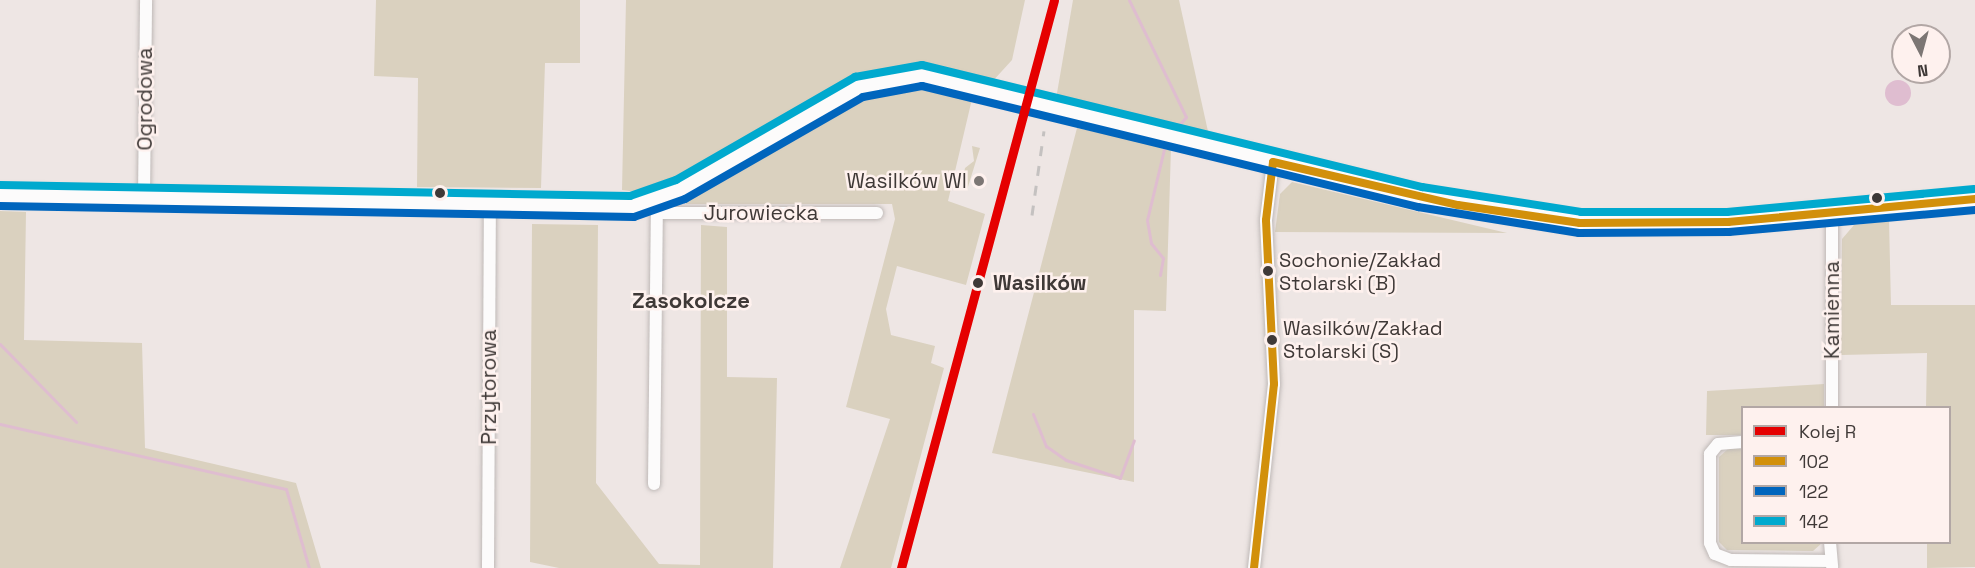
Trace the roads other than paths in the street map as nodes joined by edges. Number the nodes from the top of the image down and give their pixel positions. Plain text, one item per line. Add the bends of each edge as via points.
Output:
1 (146, 0) edge
2 (1273, 162) junction
3 (0, 195) edge
4 (144, 198) junction
5 (1975, 199) edge
6 (490, 206) junction
7 (655, 208) junction
8 (877, 213) dead end
9 (1832, 213) junction
10 (1832, 406) edge
11 (1741, 442) edge
12 (654, 484) dead end
13 (1830, 544) edge
14 (1831, 564) edge
15 (488, 568) edge
16 (1254, 568) edge

1 - 4 street, Ogrodowa
2 - 7 street, Jurowiecka via 940,78 902,76 859,87
2 - 9 street, Jurowiecka via 1512,214 1648,226
2 - 16 street via 1266,220 1274,384
3 - 4 street, Jurowiecka
4 - 6 street, Jurowiecka
5 - 9 street, Jurowiecka
6 - 7 street, Jurowiecka
6 - 15 street, Przytorowa
7 - 8 street, Jurowiecka
7 - 12 street
9 - 10 street, Kamienna
11 - 14 street via 1718,444 1710,454 1710,543 1715,554 1731,560
13 - 14 street

